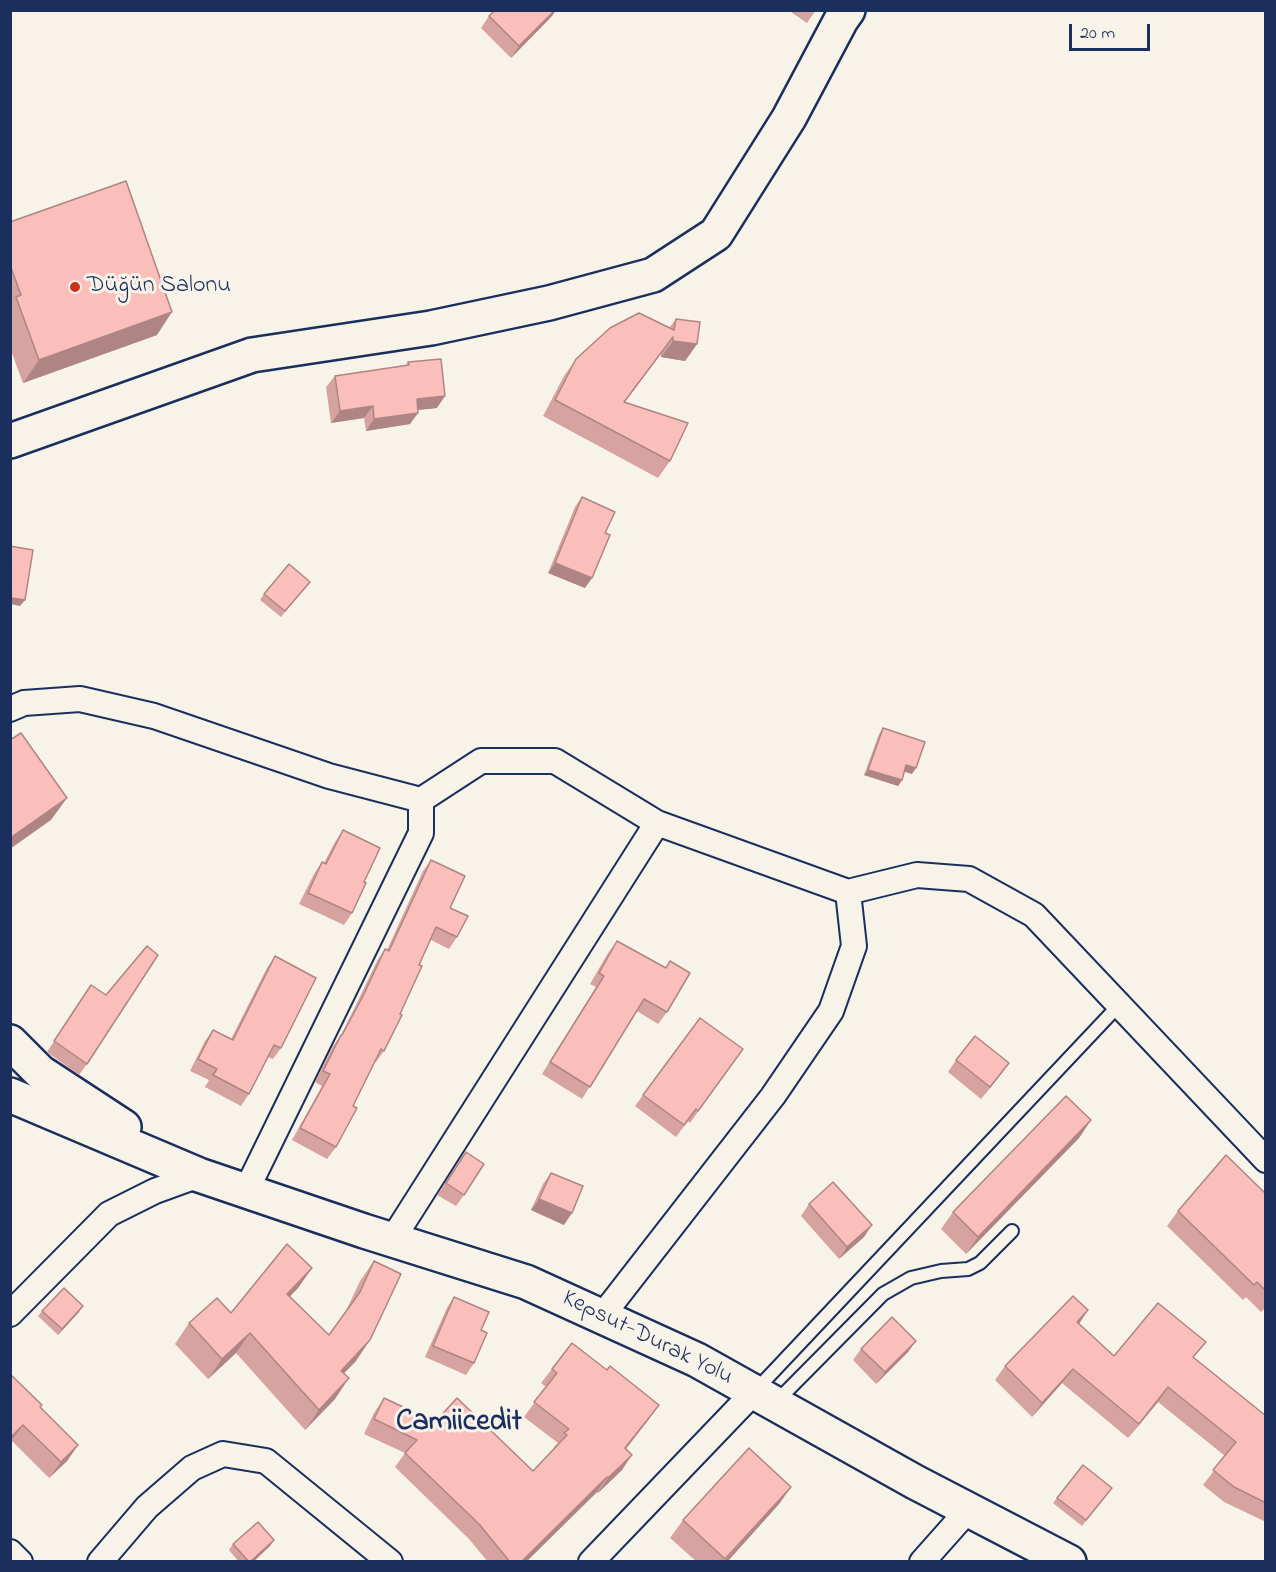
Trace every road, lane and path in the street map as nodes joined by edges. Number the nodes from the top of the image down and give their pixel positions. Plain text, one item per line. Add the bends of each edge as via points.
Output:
1 (848, 10) edge
2 (10, 441) edge
3 (10, 709) edge
4 (421, 800) junction
5 (657, 823) junction
6 (848, 892) junction
7 (1119, 1005) junction
8 (10, 1042) edge
9 (10, 1095) edge
10 (1266, 1160) edge
11 (199, 1175) junction
12 (246, 1191) junction
13 (1012, 1231) dead end
14 (392, 1240) junction
15 (10, 1314) edge
16 (602, 1316) junction
17 (764, 1397) junction
18 (969, 1509) junction
19 (10, 1552) edge
20 (20, 1562) edge
21 (100, 1562) edge
22 (390, 1562) edge
23 (591, 1562) edge
24 (922, 1562) edge
25 (1069, 1562) edge

1 - 2 main road via 789,118 716,234 653,274 549,303 431,328 252,355
3 - 4 street via 24,703 80,699 154,716 329,776
4 - 5 street via 481,761 555,761
4 - 12 street via 421,833
5 - 6 street
5 - 14 street
6 - 7 street via 916,875 969,879 1034,915
6 - 16 street via 854,946 831,1011 773,1096
7 - 10 street
7 - 17 lane
8 - 11 main road, Kepsut-Durak Yolu via 40,1072
9 - 11 main road, Kepsut-Durak Yolu
11 - 12 main road, Kepsut-Durak Yolu
11 - 15 street via 109,1214
12 - 14 main road, Kepsut-Durak Yolu
13 - 17 lane via 980,1263 968,1269 911,1278 883,1294
14 - 16 main road, Kepsut-Durak Yolu via 526,1282
16 - 17 main road, Kepsut-Durak Yolu via 697,1360
17 - 18 main road, Kepsut-Durak Yolu
17 - 23 street
18 - 24 street
18 - 25 main road, Kepsut-Durak Yolu
19 - 20 street
21 - 22 street via 156,1499 192,1468 223,1454 266,1461

